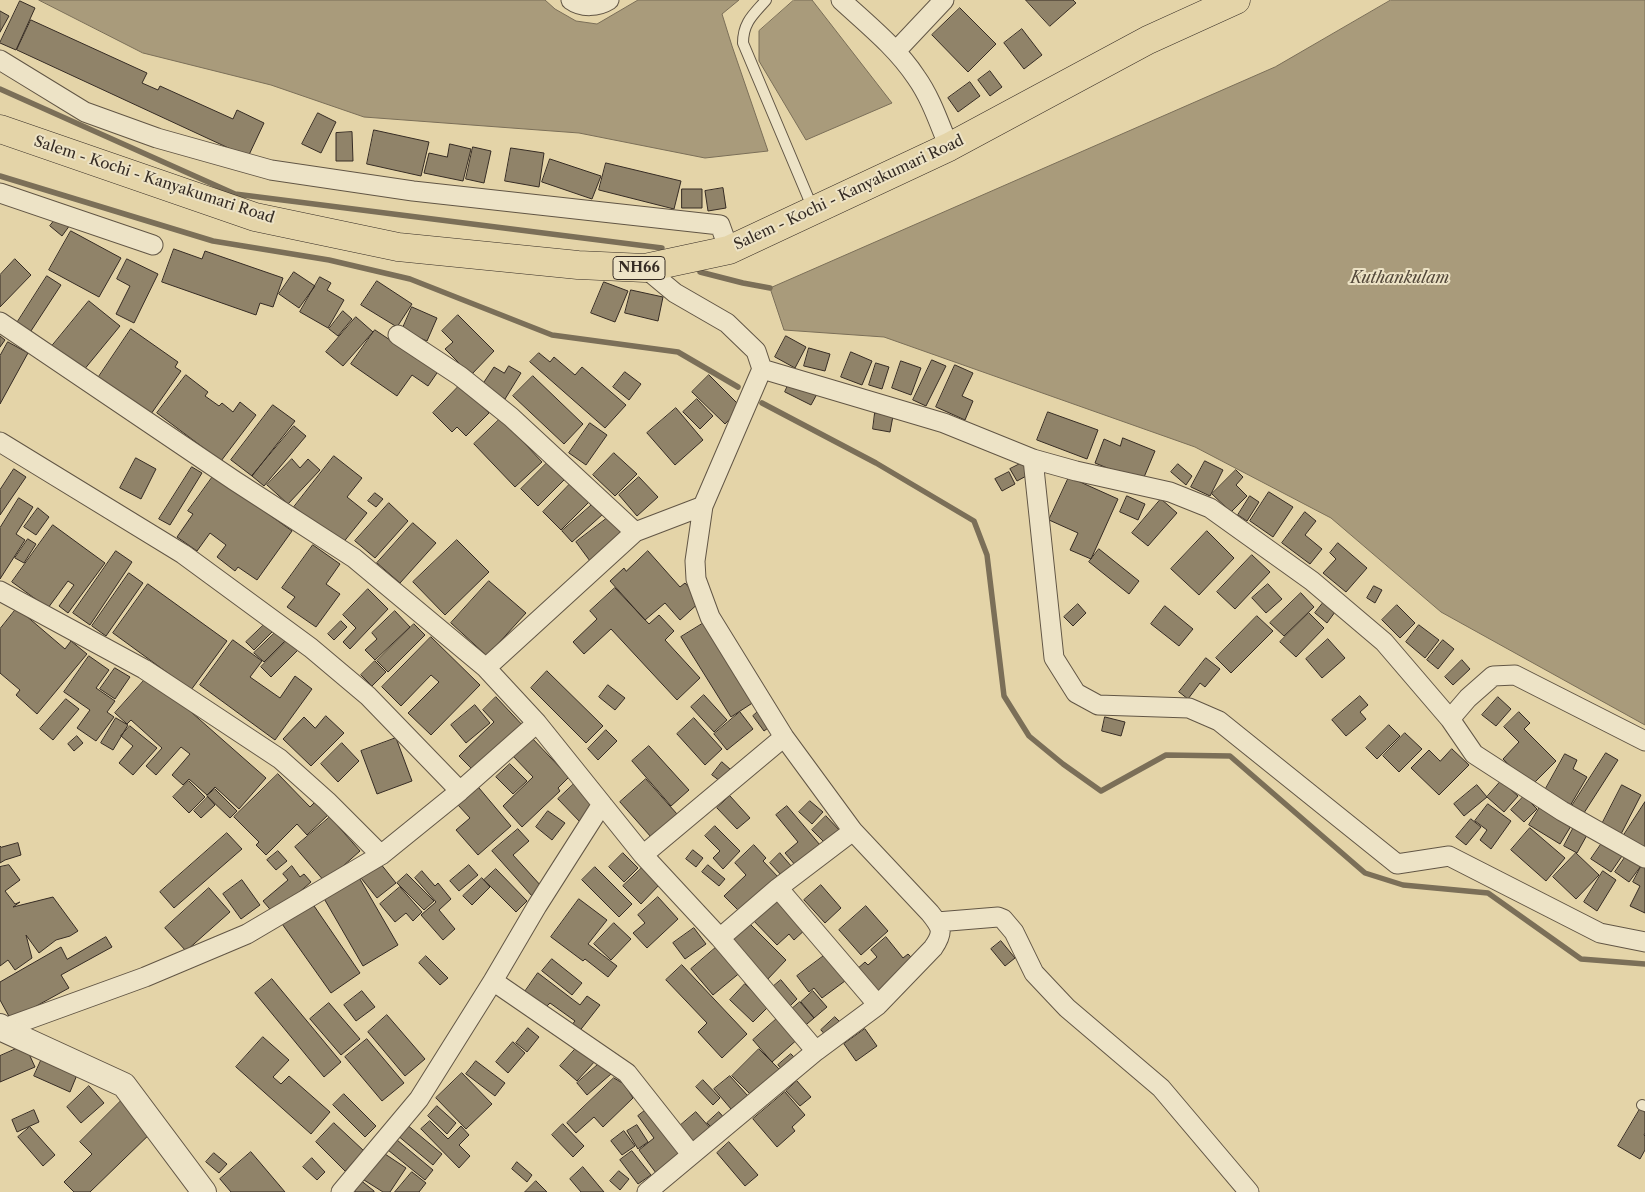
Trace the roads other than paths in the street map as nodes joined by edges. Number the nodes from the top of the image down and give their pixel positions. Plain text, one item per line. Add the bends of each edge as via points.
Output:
1 (571, 0) edge
2 (609, 0) edge
3 (766, 0) edge
4 (841, 0) edge
5 (944, 0) edge
6 (1236, 0) edge
7 (896, 51) junction
8 (0, 60) edge
9 (0, 129) edge
10 (949, 147) junction
11 (0, 193) edge
12 (813, 210) junction
13 (153, 245) dead end
14 (729, 250) junction
15 (645, 268) junction
16 (0, 322) edge
17 (398, 336) dead end
18 (762, 369) junction
19 (0, 442) edge
20 (1033, 460) junction
21 (703, 506) junction
22 (635, 532) junction
23 (0, 591) edge
24 (486, 668) junction
25 (1450, 719) junction
26 (537, 723) junction
27 (784, 737) junction
28 (1645, 741) edge
29 (460, 791) junction
30 (602, 804) junction
31 (852, 831) junction
32 (381, 855) junction
33 (643, 855) junction
34 (1645, 858) edge
35 (778, 888) junction
36 (937, 922) junction
37 (720, 938) junction
38 (1645, 942) edge
39 (493, 981) junction
40 (878, 1005) junction
41 (1, 1028) edge
42 (816, 1051) junction
43 (691, 1154) junction
44 (204, 1192) edge
45 (341, 1192) edge
46 (648, 1192) edge
47 (1249, 1192) edge

1 - 2 street via 592,6
3 - 12 lane via 748,20 743,43
4 - 7 street
5 - 7 street
6 - 10 highway, Salem - Kochi - Kanyakumari Road / NH66 via 1148,40
7 - 10 street via 924,88
8 - 14 street via 85,112 157,138 271,170 414,191 720,225
9 - 15 highway, Salem - Kochi - Kanyakumari Road / NH66 via 254,217 398,247 578,265
10 - 12 highway, Salem - Kochi - Kanyakumari Road / NH66
11 - 13 street
12 - 14 highway, Salem - Kochi - Kanyakumari Road / NH66
14 - 15 highway, Salem - Kochi - Kanyakumari Road / NH66
15 - 18 street via 675,294 727,323 756,351
16 - 24 street via 354,558
17 - 22 street via 460,376 511,417
18 - 20 street via 944,423
18 - 21 street
19 - 29 street via 182,554 311,648 368,696
20 - 25 street via 1170,492 1210,508 1312,581 1384,642
20 - 38 street via 1054,658 1076,693 1098,705 1189,708 1219,721 1397,864 1449,856 1600,933
21 - 22 street
21 - 27 street via 695,561 696,579 710,617
22 - 24 street
23 - 32 street via 144,669 280,758
24 - 26 street
25 - 28 street via 1493,676 1515,675
25 - 34 street via 1474,754 1562,811
26 - 29 street
26 - 30 street
27 - 31 street
27 - 33 street
29 - 32 street
30 - 33 street
30 - 39 street
31 - 35 street
31 - 36 street
32 - 41 street via 247,934 146,976
33 - 37 street
35 - 37 street
35 - 40 street
36 - 40 street via 940,938 933,948
36 - 47 street via 1003,919 1014,932 1034,973 1067,1008 1162,1088
37 - 42 street
39 - 43 street via 627,1073
39 - 45 street via 420,1099
40 - 42 street
41 - 44 street via 124,1085
42 - 43 street
43 - 46 street

